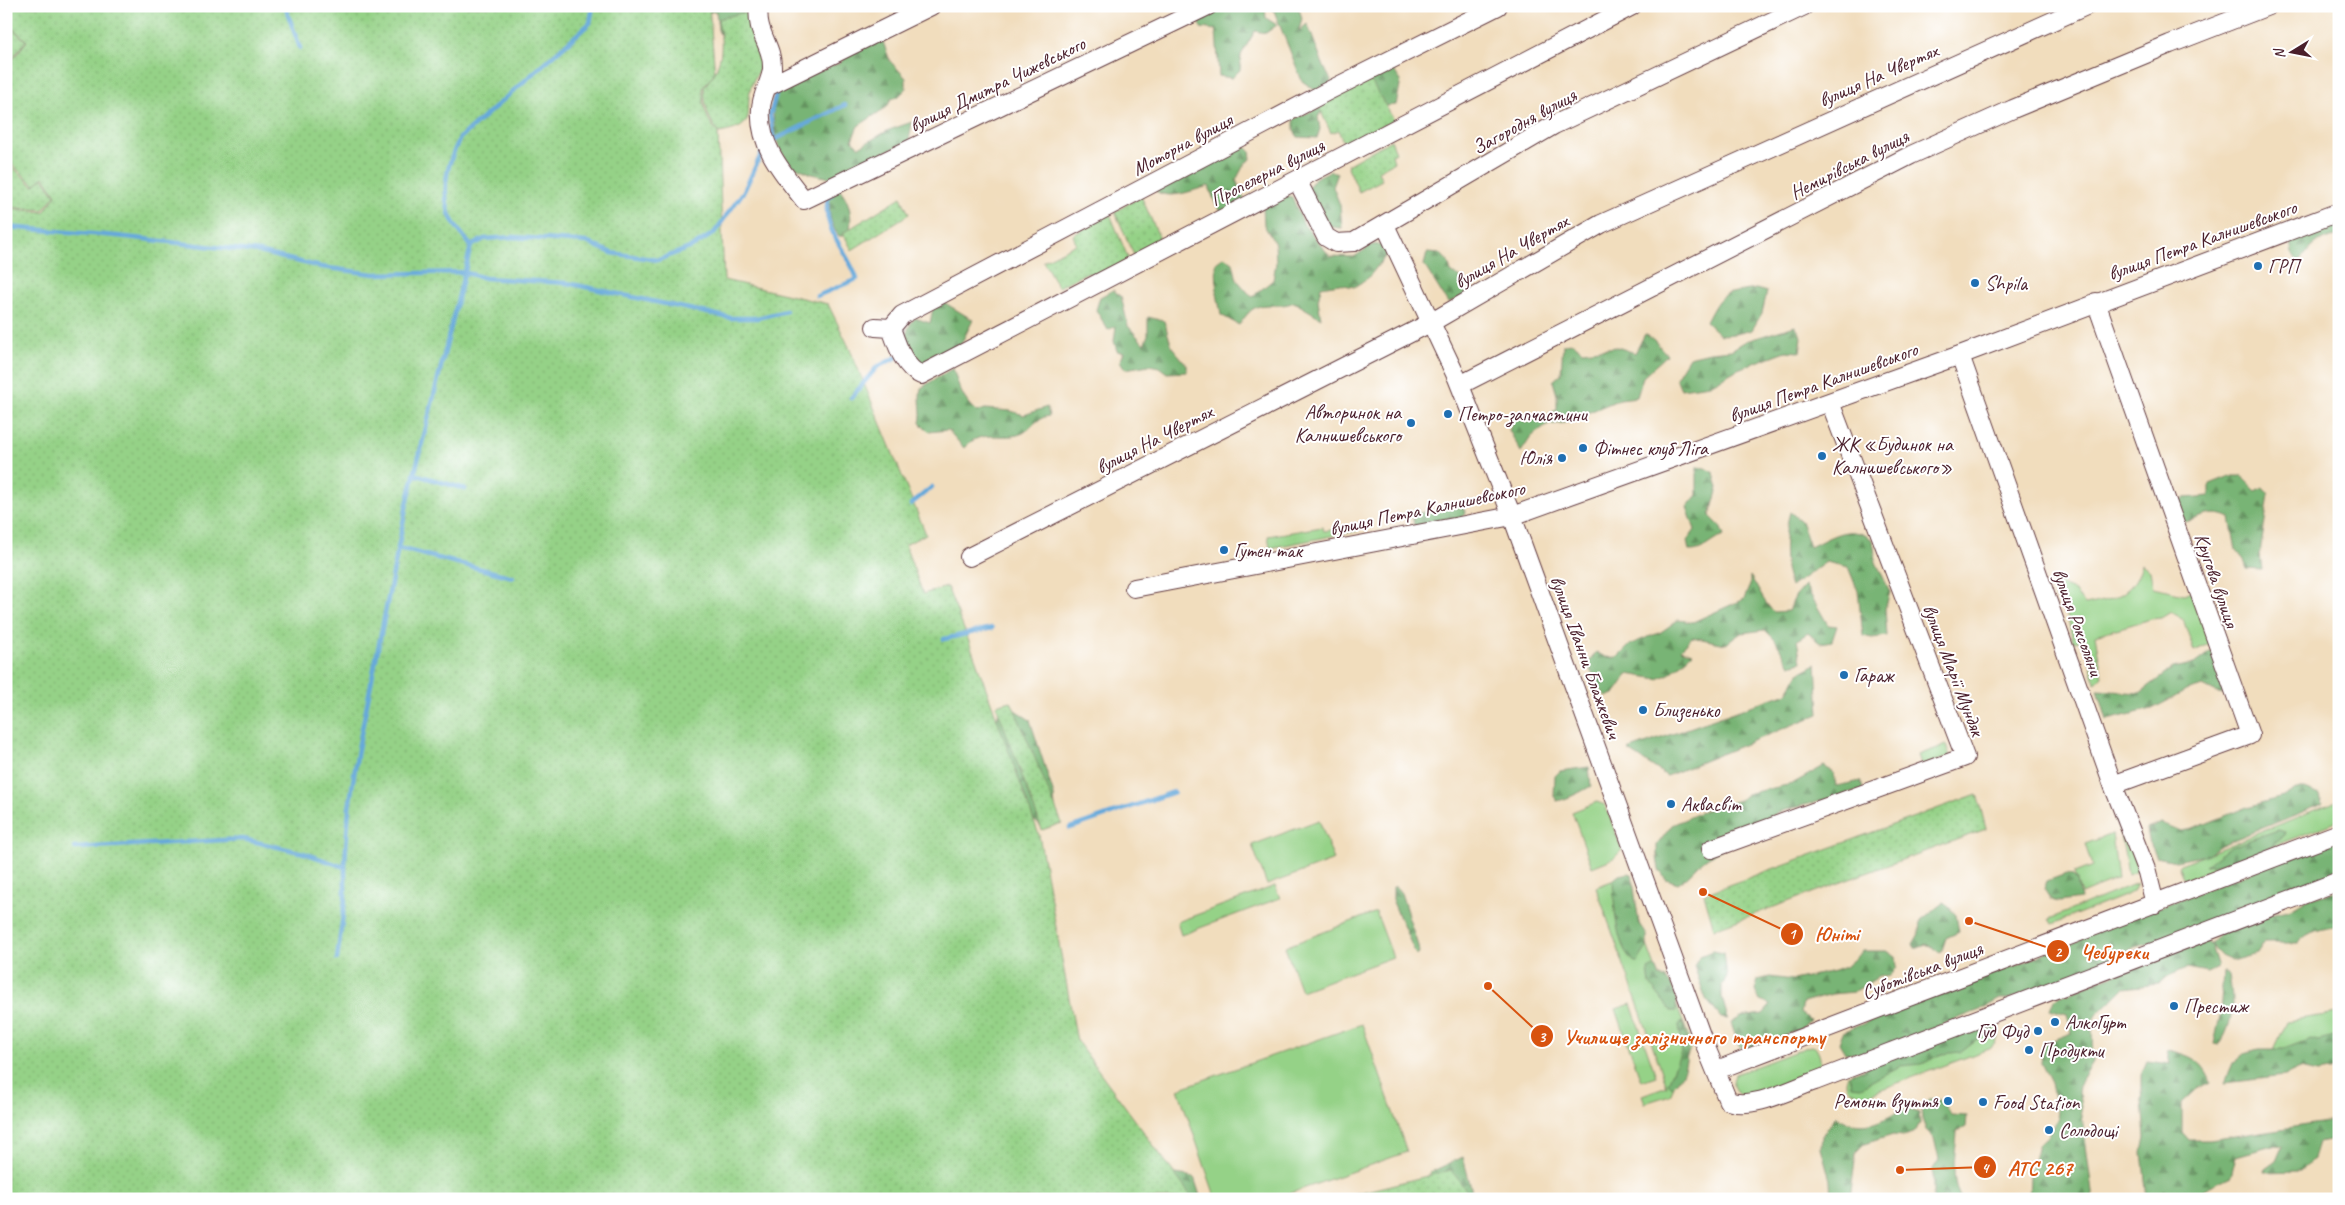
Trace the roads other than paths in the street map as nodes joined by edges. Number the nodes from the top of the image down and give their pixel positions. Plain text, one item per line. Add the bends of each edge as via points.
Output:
1 (759, 6) edge
2 (931, 6) edge
3 (1208, 6) edge
4 (1498, 6) edge
5 (1632, 6) edge
6 (1804, 6) edge
7 (2086, 6) edge
8 (2268, 6) edge
9 (767, 87) junction
10 (1297, 180) junction
11 (2339, 212) edge
12 (1385, 225) junction
13 (2096, 302) junction
14 (1432, 322) junction
15 (903, 355) joint
16 (1960, 355) junction
17 (1460, 386) junction
18 (1830, 402) junction
19 (1512, 516) junction
20 (969, 557) dead end
21 (1134, 588) dead end
22 (2113, 785) junction
23 (2339, 834) edge
24 (1711, 849) dead end
25 (2339, 881) edge
26 (2155, 904) junction
27 (1717, 1070) junction

1 - 9 street via 758,25 769,50 772,69
2 - 9 street
3 - 9 street, вулиця Дмитра Чижевського via 804,200 775,163 761,129 760,108
4 - 15 street, Моторна вулиця via 1318,96 902,315 883,327
5 - 10 street, Пропелерна вулиця
6 - 12 street, Загородня вулиця via 1554,125
7 - 14 street, вулиця На Чвертях via 1601,224
8 - 17 street, Немирівська вулиця via 2022,105 1911,155
10 - 12 street, Загородня вулиця via 1326,237 1336,243 1354,242
10 - 15 street, Пропелерна вулиця via 922,375 911,370
11 - 13 street, вулиця Петра Калнишевського
12 - 14 street, вулиця Іванни Блажкевич
13 - 16 street, вулиця Петра Калнишевського
13 - 22 street, Кругова вулиця via 2250,736
14 - 17 street, вулиця Іванни Блажкевич
14 - 20 street, вулиця На Чвертях
16 - 18 street, вулиця Петра Калнишевського
16 - 22 street, вулиця Роксоляни
17 - 19 street, вулиця Іванни Блажкевич
18 - 19 street, вулиця Петра Калнишевського
18 - 24 street, вулиця Марії Мундяк via 1965,757
19 - 21 street, вулиця Петра Калнишевського
19 - 27 street, вулиця Іванни Блажкевич via 1698,1026
22 - 26 street, вулиця Роксоляни via 2147,872
23 - 26 street, Суботівська вулиця
25 - 27 street, вулиця Іванни Блажкевич via 1751,1104 1728,1101
26 - 27 street, Суботівська вулиця

